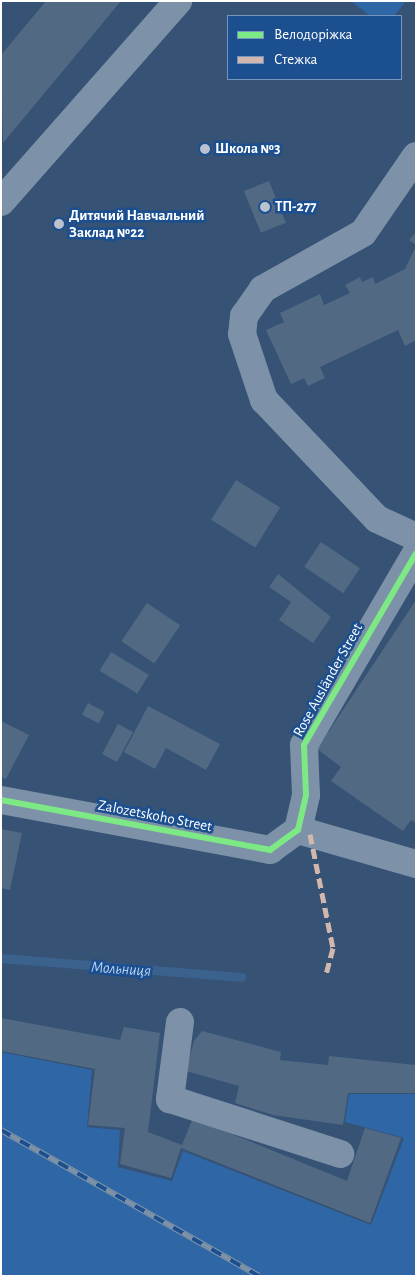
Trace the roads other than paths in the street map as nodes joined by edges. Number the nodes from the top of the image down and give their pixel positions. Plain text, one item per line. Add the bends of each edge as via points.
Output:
1 (178, 1) edge
2 (416, 156) edge
3 (1, 202) edge
4 (416, 537) edge
5 (416, 553) edge
6 (1, 800) edge
7 (298, 830) junction
8 (416, 864) edge
9 (180, 1022) dead end
10 (340, 1154) dead end

1 - 3 street
2 - 4 street via 363,233 263,289 244,316 242,334 264,400 378,520
5 - 7 street, Rose Ausländer Street via 304,745 306,795
6 - 7 street, Zalozetskoho Street via 270,850
7 - 8 street
9 - 10 street via 170,1099

